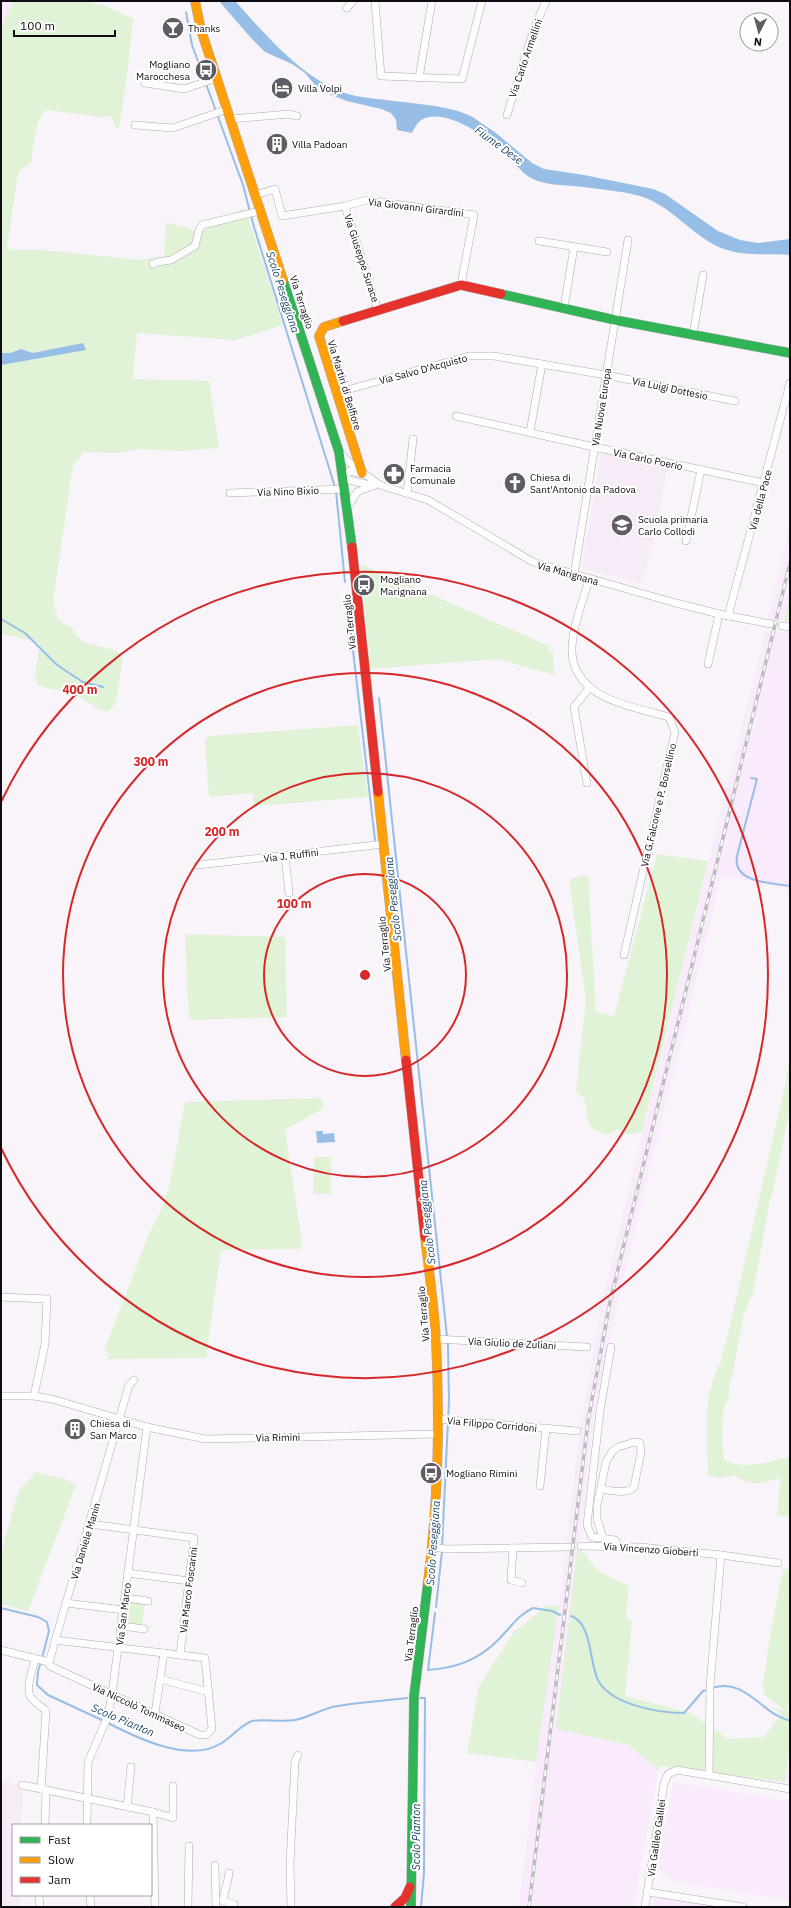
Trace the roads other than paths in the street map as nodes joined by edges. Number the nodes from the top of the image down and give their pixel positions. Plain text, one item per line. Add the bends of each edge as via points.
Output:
1 (195, 1) edge
2 (354, 1) edge
3 (375, 1) edge
4 (432, 1) edge
5 (482, 1) edge
6 (546, 1) edge
7 (347, 8) dead end
8 (419, 78) junction
9 (210, 80) junction
10 (145, 83) dead end
11 (221, 112) junction
12 (506, 115) dead end
13 (297, 116) dead end
14 (231, 120) junction
15 (135, 125) dead end
16 (259, 194) junction
17 (345, 206) junction
18 (254, 212) junction
19 (628, 240) dead end
20 (539, 241) dead end
21 (574, 247) junction
22 (607, 252) dead end
23 (153, 264) dead end
24 (703, 275) dead end
25 (462, 285) junction
26 (564, 308) junction
27 (378, 311) junction
28 (615, 320) junction
29 (693, 335) junction
30 (790, 353) edge
31 (542, 364) junction
32 (606, 375) junction
33 (790, 383) edge
34 (336, 393) junction
35 (735, 401) dead end
36 (456, 416) dead end
37 (530, 432) junction
38 (413, 439) dead end
39 (594, 447) junction
40 (339, 452) junction
41 (701, 470) junction
42 (362, 473) junction
43 (344, 476) junction
44 (764, 483) junction
45 (377, 486) junction
46 (339, 489) junction
47 (230, 493) dead end
48 (407, 493) junction
49 (348, 508) junction
50 (686, 541) dead end
51 (574, 575) junction
52 (589, 579) junction
53 (730, 613) junction
54 (719, 614) junction
55 (771, 624) dead end
56 (708, 664) dead end
57 (590, 687) junction
58 (587, 784) dead end
59 (384, 844) junction
60 (285, 856) junction
61 (198, 865) dead end
62 (289, 893) dead end
63 (624, 955) dead end
64 (1, 1297) edge
65 (439, 1339) junction
66 (587, 1347) dead end
67 (611, 1347) dead end
68 (134, 1380) dead end
69 (1, 1396) edge
70 (34, 1396) junction
71 (120, 1419) junction
72 (441, 1419) junction
73 (147, 1427) junction
74 (546, 1428) junction
75 (577, 1432) dead end
76 (438, 1434) junction
77 (540, 1486) dead end
78 (601, 1489) junction
79 (90, 1524) junction
80 (134, 1531) junction
81 (603, 1538) junction
82 (581, 1546) tunnel mouth
83 (619, 1546) junction
84 (568, 1547) tunnel mouth
85 (435, 1548) junction
86 (513, 1548) junction
87 (721, 1555) junction
88 (778, 1563) dead end
89 (128, 1573) junction
90 (189, 1581) junction
91 (522, 1583) dead end
92 (125, 1598) junction
93 (148, 1601) dead end
94 (66, 1603) junction
95 (124, 1610) junction
96 (122, 1626) junction
97 (144, 1629) dead end
98 (55, 1640) junction
99 (119, 1649) junction
100 (1, 1650) edge
101 (164, 1653) junction
102 (180, 1655) junction
103 (37, 1659) junction
104 (47, 1662) junction
105 (160, 1679) junction
106 (209, 1692) junction
107 (112, 1694) junction
108 (155, 1713) junction
109 (298, 1755) dead end
110 (131, 1767) dead end
111 (709, 1776) junction
112 (22, 1785) dead end
113 (173, 1786) dead end
114 (790, 1788) edge
115 (44, 1789) junction
116 (86, 1798) junction
117 (127, 1807) junction
118 (153, 1812) junction
119 (45, 1824) edge
120 (87, 1824) edge
121 (189, 1846) dead end
122 (215, 1865) dead end
123 (229, 1873) dead end
124 (412, 1883) junction
125 (648, 1892) junction
126 (39, 1896) edge
127 (90, 1896) edge
128 (40, 1907) edge
129 (91, 1907) edge
130 (155, 1907) edge
131 (188, 1907) edge
132 (216, 1907) edge
133 (234, 1907) edge
134 (291, 1907) edge
135 (395, 1907) edge
136 (411, 1907) edge
137 (645, 1907) edge
138 (743, 1907) edge

1 - 9 main road, Via Terraglio
2 - 7 street
3 - 8 street via 381,76
4 - 8 street
5 - 8 street via 462,78
6 - 12 street, Via Carlo Armellini via 534,29
9 - 10 street via 184,89
9 - 11 main road, Via Terraglio
11 - 14 main road, Via Terraglio
11 - 15 street via 173,128
13 - 14 street via 289,114
14 - 16 main road, Via Terraglio
16 - 17 street, Via Giovanni Girardini via 275,189 282,216
16 - 18 main road, Via Terraglio
17 - 25 street, Via Giovanni Girardini via 367,200 474,215
17 - 27 street, Via Giuseppe Surace
18 - 23 street via 202,225 194,246 171,260
18 - 40 main road, Via Terraglio
19 - 28 street, Via Nuova Europa
20 - 21 street
21 - 22 street
21 - 26 street
24 - 29 street
25 - 26 main road, Via Martiri di Belfiore
25 - 27 main road, Via Martiri di Belfiore
26 - 28 main road, Via Martiri di Belfiore
27 - 34 main road, Via Martiri di Belfiore via 324,327 319,336
28 - 29 main road, Via Martiri di Belfiore
28 - 32 street, Via Nuova Europa
29 - 30 main road, Via Martiri di Belfiore
31 - 32 street, Via Salvo D'Acquisto
31 - 34 street, Via Salvo D'Acquisto via 494,356 469,356
31 - 37 street
32 - 35 street, Via Luigi Dottesio
32 - 39 street, Via Nuova Europa
33 - 44 street, Via della Pace
34 - 42 main road, Via Martiri di Belfiore
36 - 37 street, Via Carlo Poerio
37 - 39 street, Via Carlo Poerio
38 - 48 street
39 - 41 street, Via Carlo Poerio
39 - 51 street, Via Nuova Europa
40 - 42 street, Via Marignana
40 - 43 main road, Via Terraglio
41 - 44 street, Via Carlo Poerio
41 - 50 street
42 - 43 street via 350,471
42 - 45 street, Via Marignana
43 - 45 street, Via Marignana via 349,480
43 - 46 main road, Via Terraglio
44 - 53 street, Via della Pace
45 - 48 street, Via Marignana
45 - 49 street via 357,492
46 - 47 street, Via Nino Bixio
46 - 49 main road, Via Terraglio
48 - 51 street, Via Marignana via 428,500 533,562
49 - 59 main road, Via Terraglio
51 - 52 street, Via Marignana
52 - 54 street, Via Marignana
52 - 57 street, Via G.Falcone e P. Borsellino via 572,647 573,660 579,674
53 - 54 street, Via Marignana
53 - 55 street, Via Marignana
54 - 56 street
57 - 58 street via 574,707
57 - 63 street, Via G.Falcone e P. Borsellino via 594,692 622,704 669,717 675,732
59 - 60 street, Via J. Ruffini
59 - 65 main road, Via Terraglio
60 - 61 street, Via J. Ruffini
60 - 62 street
64 - 70 street via 47,1298 45,1344
65 - 66 street, Via Giulio de Zuliani
65 - 72 main road, Via Terraglio
67 - 81 street via 600,1411 588,1525 592,1536
68 - 71 street via 129,1385
69 - 70 street, Via Rimini
70 - 71 street, Via Rimini
71 - 73 street, Via Rimini
71 - 79 street, Via Daniele Manin
72 - 74 street, Via Filippo Corridoni
72 - 76 main road, Via Terraglio
73 - 76 street, Via Rimini via 205,1439
73 - 80 street, Via San Marco
74 - 75 street, Via Filippo Corridoni
74 - 77 street, Via Filippo Corridoni
76 - 85 main road, Via Terraglio
78 - 78 street via 606,1462 612,1452 618,1447 634,1442 640,1443 641,1452 634,1487 624,1491
78 - 81 street via 597,1519
79 - 80 street
79 - 94 street, Via Daniele Manin
80 - 89 street, Via San Marco
80 - 90 street, Via Marco Foscarini via 194,1538
81 - 83 street via 615,1540
82 - 83 street, Via Vincenzo Gioberti
83 - 87 street, Via Vincenzo Gioberti
84 - 86 street
85 - 86 street
85 - 124 main road, Via Terraglio via 414,1696
86 - 91 street via 511,1580
87 - 88 street, Via Vincenzo Gioberti
87 - 111 street via 710,1688
89 - 90 street
89 - 92 street, Via San Marco
90 - 102 street, Via Marco Foscarini
92 - 93 street
92 - 95 street, Via San Marco
94 - 95 street
94 - 98 street, Via Daniele Manin
95 - 96 street, Via San Marco
96 - 97 street
96 - 99 street, Via San Marco
98 - 99 street
98 - 104 street, Via Daniele Manin
99 - 101 street
99 - 107 street, Via San Marco
100 - 103 street, Via Niccolò Tommaseo
101 - 102 street
101 - 105 street
102 - 106 street, Via Niccolò Tommaseo via 205,1658
103 - 104 street, Via Niccolò Tommaseo
103 - 115 street via 28,1691 30,1697 46,1711
104 - 107 street, Via Niccolò Tommaseo via 50,1666
105 - 106 street
105 - 108 street
106 - 108 street, Via Niccolò Tommaseo via 212,1729 206,1735 200,1735
107 - 108 street, Via Niccolò Tommaseo
107 - 116 street, Via San Marco via 108,1716 88,1762
109 - 134 street via 295,1761
110 - 117 street
111 - 114 street
111 - 125 street, Via Galileo Galilei via 677,1770 668,1774 664,1784
112 - 115 street
113 - 118 street via 173,1818
115 - 116 street
115 - 119 street
116 - 117 street
116 - 120 street, Via San Marco
117 - 118 street
118 - 130 street
121 - 131 street
122 - 132 street
123 - 133 street via 223,1901 234,1904
124 - 135 main road via 406,1897
124 - 136 main road, Via Terraglio
125 - 137 street, Via Galileo Galilei
125 - 138 street
126 - 128 street
127 - 129 street

